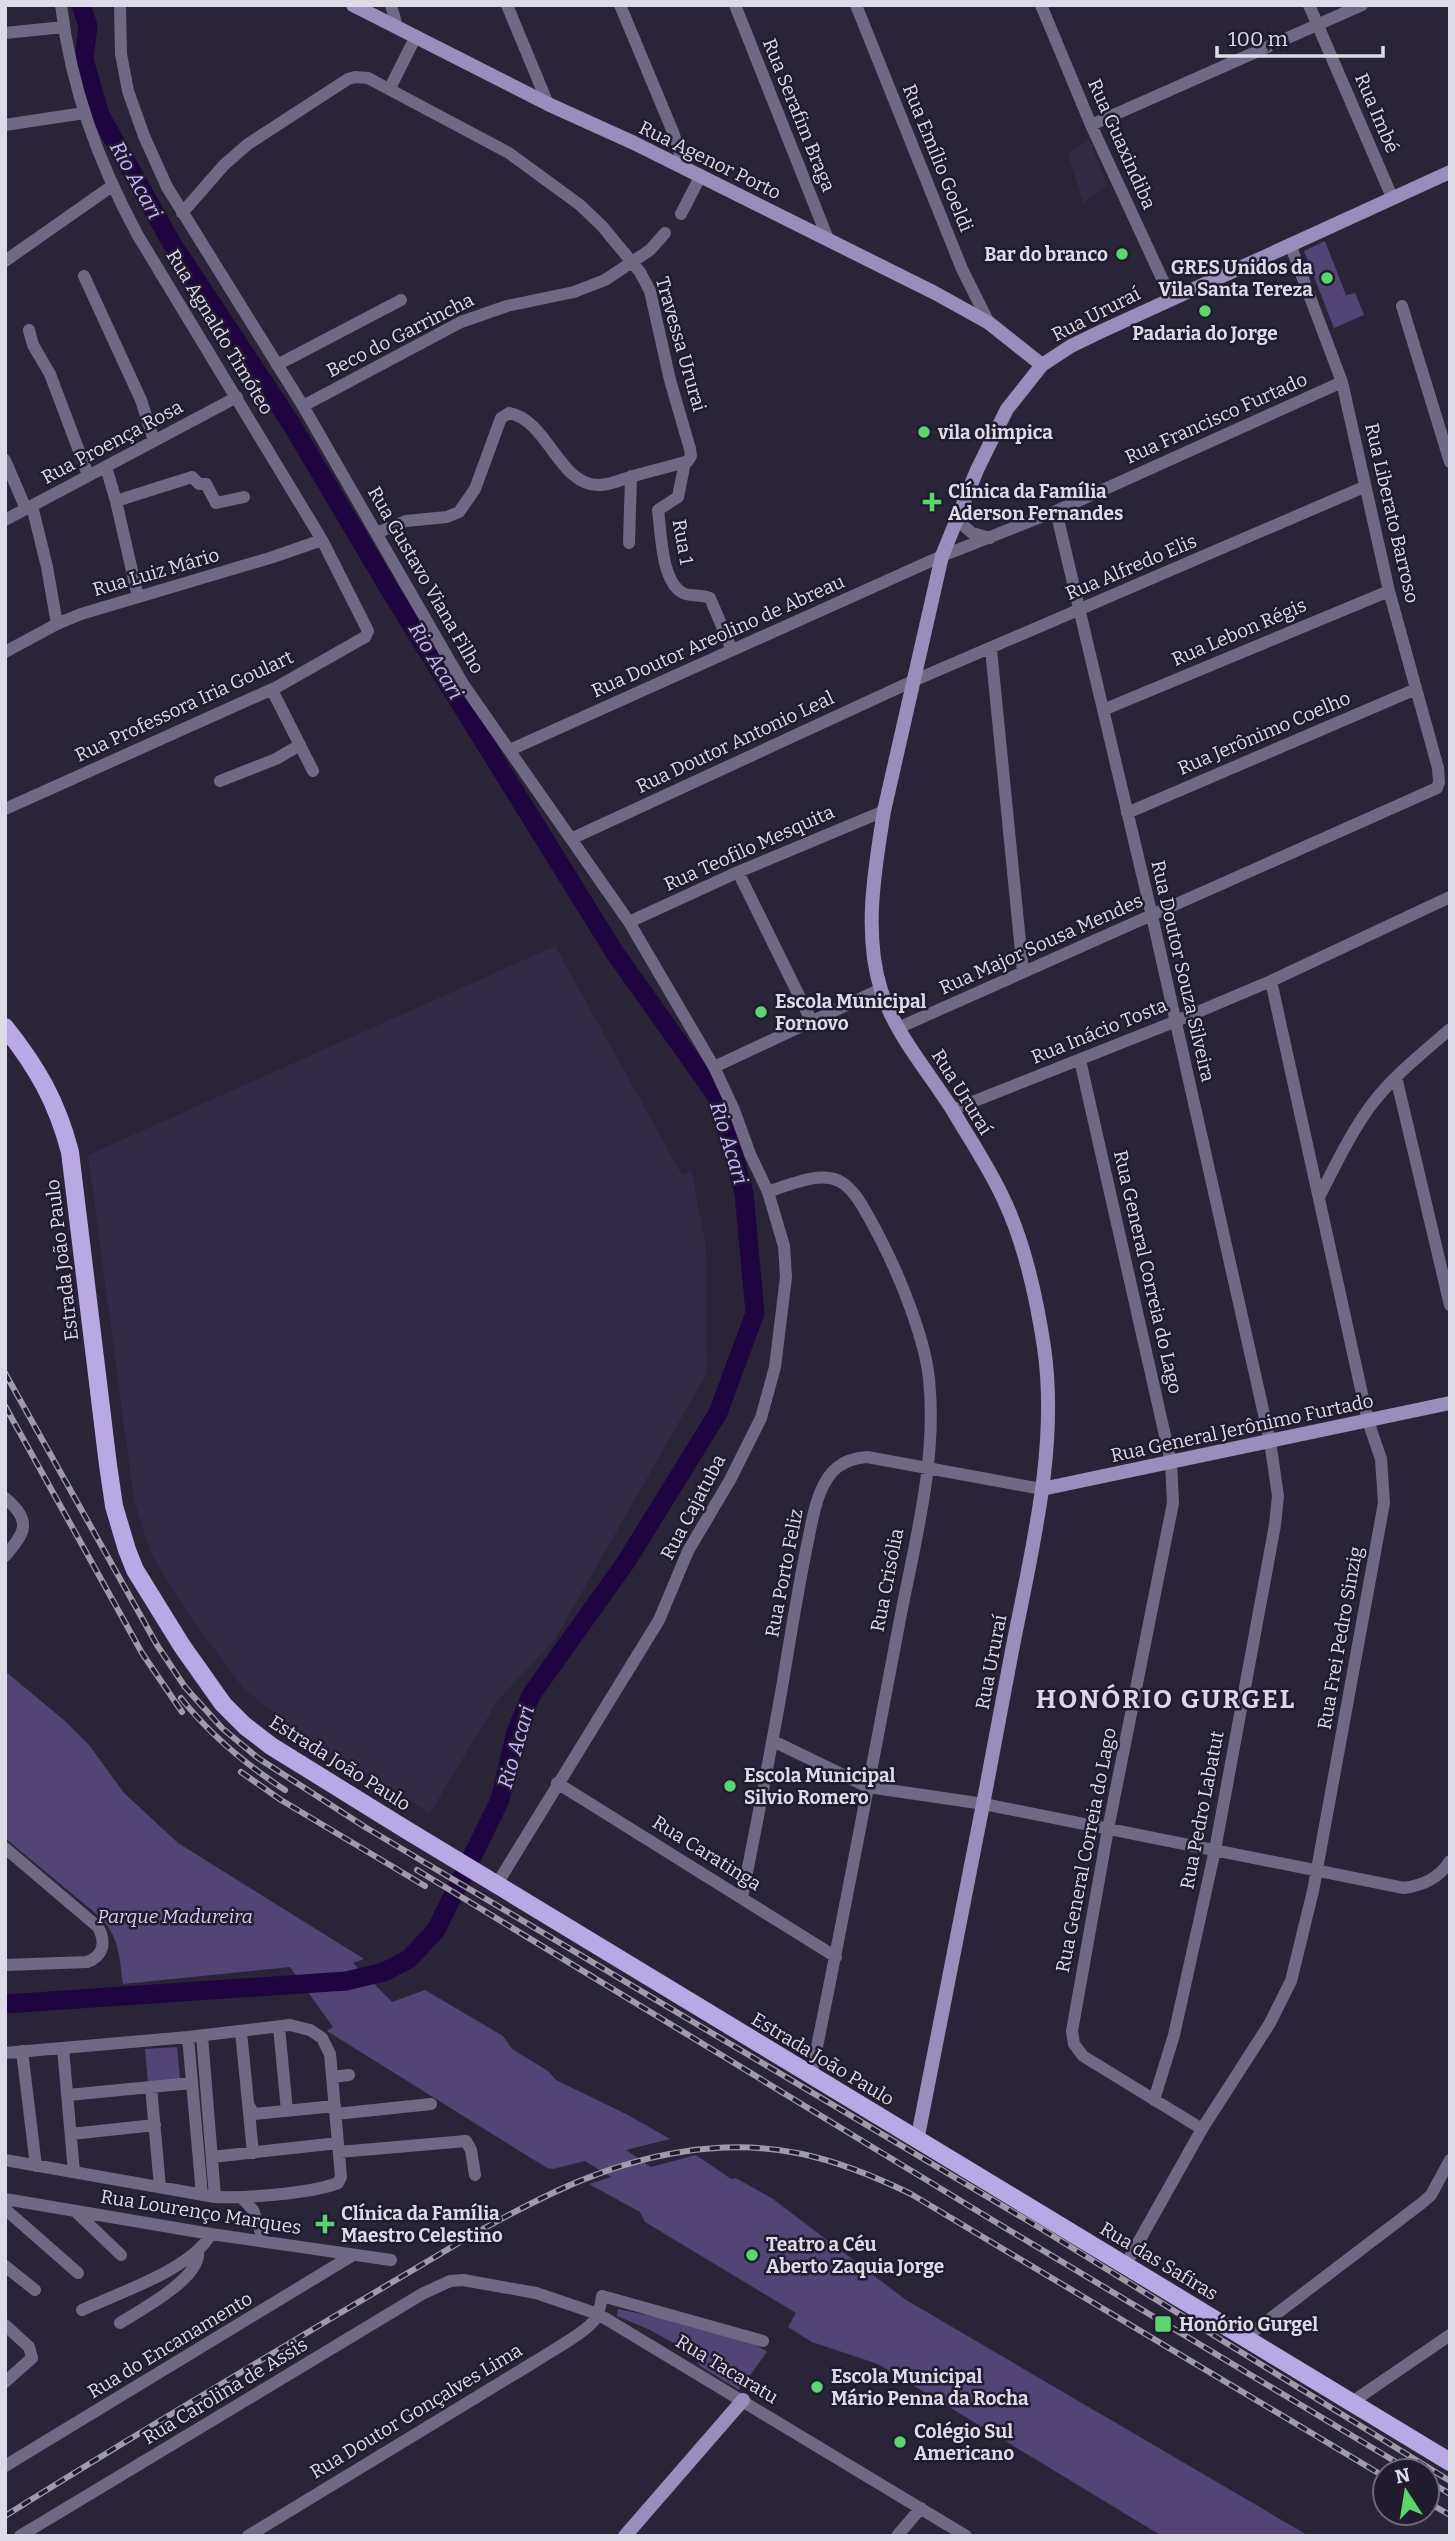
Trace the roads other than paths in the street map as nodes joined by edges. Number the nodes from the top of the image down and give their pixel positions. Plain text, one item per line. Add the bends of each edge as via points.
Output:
1 (61, 5) edge
2 (121, 5) edge
3 (353, 5) edge
4 (391, 5) edge
5 (507, 5) edge
6 (620, 5) edge
7 (735, 5) edge
8 (856, 5) edge
9 (1041, 5) edge
10 (1309, 5) edge
11 (1362, 5) edge
12 (1318, 25) junction
13 (64, 27) junction
14 (397, 27) junction
15 (5, 33) edge
16 (416, 36) junction
17 (390, 88) junction
18 (548, 104) junction
19 (84, 113) junction
20 (5, 125) edge
21 (1091, 125) junction
22 (685, 169) junction
23 (1450, 172) edge
24 (700, 177) junction
25 (112, 186) junction
26 (1392, 197) junction
27 (182, 213) junction
28 (681, 214) dead end
29 (665, 233) dead end
30 (828, 239) junction
31 (1290, 244) junction
32 (5, 261) edge
33 (632, 262) junction
34 (84, 276) dead end
35 (1171, 298) junction
36 (401, 300) dead end
37 (1402, 306) dead end
38 (989, 323) junction
39 (29, 330) dead end
40 (277, 365) junction
41 (1042, 365) junction
42 (1342, 382) junction
43 (237, 397) junction
44 (303, 406) junction
45 (154, 441) junction
46 (5, 460) edge
47 (685, 462) junction
48 (1450, 462) edge
49 (106, 467) junction
50 (88, 475) junction
51 (631, 476) junction
52 (1364, 488) junction
53 (244, 497) dead end
54 (116, 501) junction
55 (29, 508) junction
56 (1056, 511) junction
57 (956, 519) junction
58 (5, 520) edge
59 (376, 533) junction
60 (990, 538) junction
61 (323, 540) junction
62 (629, 543) dead end
63 (942, 556) junction
64 (1389, 591) junction
65 (138, 597) junction
66 (1080, 611) junction
67 (57, 624) junction
68 (368, 626) joint
69 (991, 649) junction
70 (732, 650) junction
71 (5, 652) edge
72 (913, 681) junction
73 (1416, 689) junction
74 (272, 690) junction
75 (1103, 709) junction
76 (300, 745) junction
77 (510, 750) junction
78 (313, 771) dead end
79 (220, 780) dead end
80 (1430, 793) joint
81 (5, 809) edge
82 (884, 811) junction
83 (1127, 813) junction
84 (573, 838) junction
85 (738, 872) junction
86 (1450, 897) edge
87 (1152, 916) junction
88 (629, 922) junction
89 (1023, 972) junction
90 (1271, 981) junction
91 (881, 989) junction
92 (811, 1020) junction
93 (1174, 1022) junction
94 (5, 1027) edge
95 (898, 1028) junction
96 (1450, 1029) edge
97 (1080, 1060) junction
98 (714, 1067) junction
99 (1396, 1077) junction
100 (952, 1110) junction
101 (750, 1154) joint
102 (768, 1192) junction
103 (1319, 1197) junction
104 (1450, 1305) edge
105 (1450, 1403) edge
106 (1368, 1421) junction
107 (1270, 1441) junction
108 (1171, 1462) junction
109 (928, 1468) junction
110 (5, 1489) edge
111 (1042, 1489) junction
112 (10, 1502) edge
113 (5, 1556) edge
114 (773, 1741) junction
115 (557, 1783) junction
116 (868, 1787) junction
117 (984, 1804) junction
118 (1108, 1829) junction
119 (5, 1848) edge
120 (1215, 1850) junction
121 (1450, 1861) edge
122 (1317, 1871) junction
123 (493, 1881) junction
124 (742, 1898) junction
125 (836, 1957) junction
126 (5, 1965) edge
127 (279, 2026) junction
128 (241, 2032) junction
129 (195, 2037) junction
130 (63, 2048) junction
131 (22, 2052) junction
132 (5, 2053) edge
133 (349, 2075) dead end
134 (811, 2076) junction
135 (332, 2077) junction
136 (192, 2083) junction
137 (151, 2087) junction
138 (68, 2095) junction
139 (1154, 2100) junction
140 (431, 2104) dead end
141 (250, 2107) junction
142 (287, 2110) junction
143 (335, 2110) junction
144 (155, 2125) junction
145 (1202, 2129) junction
146 (71, 2134) junction
147 (917, 2141) junction
148 (338, 2148) junction
149 (253, 2152) junction
150 (212, 2157) junction
151 (5, 2161) edge
152 (1450, 2161) edge
153 (36, 2166) junction
154 (74, 2172) junction
155 (475, 2175) dead end
156 (160, 2187) junction
157 (209, 2196) junction
158 (241, 2197) junction
159 (5, 2199) edge
160 (5, 2209) edge
161 (75, 2212) junction
162 (211, 2234) junction
163 (264, 2241) junction
164 (198, 2251) junction
165 (121, 2255) dead end
166 (353, 2255) junction
167 (391, 2260) dead end
168 (5, 2266) edge
169 (1125, 2266) junction
170 (78, 2273) dead end
171 (450, 2281) joint
172 (35, 2290) dead end
173 (82, 2310) dead end
174 (598, 2314) junction
175 (120, 2323) dead end
176 (5, 2325) edge
177 (1450, 2335) edge
178 (1246, 2337) junction
179 (763, 2341) dead end
180 (5, 2382) edge
181 (743, 2400) junction
182 (1352, 2402) junction
183 (1450, 2462) edge
184 (5, 2466) edge
185 (920, 2508) junction
186 (626, 2535) edge
187 (20, 2536) edge
188 (248, 2536) edge
189 (897, 2536) edge
190 (966, 2536) edge

1 - 13 street, Rua Agnaldo Timóteo
2 - 27 street, Rua Gustavo Viana Filho via 121,54 128,92
3 - 14 street, Rua Agenor Porto
4 - 14 street
5 - 18 street
6 - 22 street
7 - 30 street, Rua Serafim Braga
8 - 38 street, Rua Emílio Goeldi via 962,269
9 - 21 street, Rua Guaxindiba
10 - 12 street, Rua Imbé
11 - 12 street
12 - 21 street
12 - 26 street, Rua Imbé
13 - 15 street
13 - 19 street, Rua Agnaldo Timóteo
14 - 16 street, Rua Agenor Porto
16 - 17 street
16 - 18 street, Rua Agenor Porto
17 - 27 street, Travessa Ururai via 362,77 348,79 248,144
17 - 33 street, Travessa Ururai via 537,173 588,212
18 - 22 street, Rua Agenor Porto
19 - 20 street
19 - 25 street, Rua Agnaldo Timóteo
21 - 35 street, Rua Guaxindiba
22 - 24 street, Rua Agenor Porto
23 - 26 street, Rua Ururaí
24 - 28 street
24 - 30 street, Rua Agenor Porto
25 - 32 street
25 - 43 street, Rua Agnaldo Timóteo
26 - 31 street, Rua Ururaí
27 - 40 street, Rua Gustavo Viana Filho
29 - 33 street, Beco do Garrincha
30 - 38 street, Rua Agenor Porto
31 - 35 street, Rua Ururaí
31 - 42 street, Rua Liberato Barroso
33 - 44 street, Beco do Garrincha via 593,285 461,322
33 - 47 street, Travessa Ururai via 646,282 657,320 691,454
34 - 45 street via 136,388
35 - 41 street, Rua Ururaí
36 - 40 street
37 - 48 street
38 - 41 street, Rua Agenor Porto
39 - 50 street
40 - 44 street, Rua Gustavo Viana Filho
41 - 57 street, Rua Ururaí via 1007,409
42 - 52 street, Rua Liberato Barroso
42 - 56 street, Rua Francisco Furtado
43 - 45 street, Rua Proença Rosa
43 - 61 street, Rua Agnaldo Timóteo
44 - 59 street, Rua Gustavo Viana Filho
45 - 49 street, Rua Proença Rosa
46 - 55 street
47 - 51 street
47 - 70 street, Rua 1 via 678,497 658,510 664,558 676,588 710,598
49 - 50 street, Rua Proença Rosa
49 - 54 street
50 - 55 street, Rua Proença Rosa
51 - 59 street via 600,485 579,480 534,427 509,413 501,418 475,489 459,512 406,521
51 - 62 street
52 - 64 street, Rua Liberato Barroso
52 - 66 street, Rua Alfredo Elis
53 - 54 street via 216,503 206,484 192,477
54 - 65 street
55 - 58 street, Rua Proença Rosa
55 - 67 street via 47,567
56 - 60 street, Rua Francisco Furtado
56 - 66 street, Rua Doutor Souza Silveira
57 - 60 street via 972,533
57 - 63 street, Rua Ururaí
59 - 77 street, Rua Gustavo Viana Filho via 463,684
60 - 63 street, Rua Francisco Furtado
61 - 65 street, Rua Luiz Mário
61 - 68 street, Rua Agnaldo Timóteo
63 - 70 street, Rua Doutor Areolino de Abreau
63 - 72 street, Rua Ururaí
64 - 73 street, Rua Liberato Barroso
64 - 75 street, Rua Lebon Régis
65 - 67 street, Rua Luiz Mário
66 - 69 street, Rua Alfredo Elis
66 - 75 street, Rua Doutor Souza Silveira
67 - 71 street, Rua Luiz Mário
68 - 74 street, Rua Professora Iria Goulart via 365,637
69 - 72 street, Rua Alfredo Elis
69 - 89 street
70 - 77 street, Rua Doutor Areolino de Abreau
72 - 82 street, Rua Ururaí
72 - 84 street, Rua Doutor Antonio Leal
73 - 80 street, Rua Liberato Barroso via 1440,774 1437,788
73 - 83 street, Rua Jerônimo Coelho
74 - 76 street
74 - 81 street, Rua Professora Iria Goulart
75 - 83 street, Rua Doutor Souza Silveira
76 - 78 street
76 - 79 street
77 - 84 street, Rua Gustavo Viana Filho
80 - 87 street, Rua Major Sousa Mendes
82 - 85 street, Rua Teofilo Mesquita
82 - 91 street, Rua Ururaí via 872,936
83 - 87 street, Rua Doutor Souza Silveira
84 - 88 street, Rua Gustavo Viana Filho
85 - 88 street, Rua Teofilo Mesquita
85 - 92 street
86 - 90 street, Rua Inácio Tosta
87 - 89 street, Rua Major Sousa Mendes
87 - 93 street, Rua Doutor Souza Silveira
88 - 98 street, Rua Gustavo Viana Filho
89 - 95 street, Rua Major Sousa Mendes
90 - 93 street, Rua Inácio Tosta
90 - 103 street, Rua Frei Pedro Sinzig
91 - 92 street
91 - 95 street, Rua Ururaí
92 - 98 street
93 - 97 street, Rua Inácio Tosta
93 - 107 street, Rua Doutor Souza Silveira
94 - 123 main road, Estrada João Paulo via 37,1070 70,1152 110,1478 135,1570 205,1681 246,1727
95 - 100 street, Rua Ururaí
96 - 99 street
97 - 100 street, Rua Inácio Tosta
97 - 108 street, Rua General Correia do Lago
98 - 101 street, Rua Gustavo Viana Filho
99 - 103 street via 1355,1129
99 - 104 street
100 - 111 street, Rua Ururaí via 1004,1200 1029,1273 1047,1386
101 - 102 street, Rua Cajatuba
102 - 109 street, Rua Crisólia via 806,1178 836,1178 854,1193 871,1222 897,1278 928,1369
102 - 115 street, Rua Cajatuba via 784,1246 786,1277 775,1367 761,1418 688,1551 659,1620
103 - 106 street, Rua Frei Pedro Sinzig
105 - 106 street, Rua General Jerônimo Furtado
106 - 107 street, Rua General Jerônimo Furtado
106 - 122 street, Rua Frei Pedro Sinzig via 1381,1459 1384,1503
107 - 108 street, Rua General Jerônimo Furtado
107 - 120 street, Rua Pedro Labatut via 1278,1496 1275,1525
108 - 111 street, Rua General Jerônimo Furtado
108 - 118 street, Rua General Correia do Lago via 1171,1519
109 - 111 street, Rua Porto Feliz
109 - 114 street, Rua Porto Feliz via 867,1457 846,1460 829,1476 814,1511
109 - 116 street, Rua Crisólia
110 - 112 street
111 - 117 street, Rua Ururaí
112 - 113 street via 22,1521 23,1535
114 - 116 street
114 - 124 street, Rua Porto Feliz
115 - 123 street, Rua Cajatuba
115 - 124 street, Rua Caratinga
116 - 117 street
116 - 125 street, Rua Crisólia
117 - 118 street
117 - 147 street, Rua Ururaí
118 - 120 street
118 - 139 street, Rua General Correia do Lago via 1073,2020 1074,2044 1097,2066
119 - 126 street via 98,1927 103,1937 98,1956 87,1962
120 - 122 street
120 - 139 street, Rua Pedro Labatut via 1174,2035
121 - 122 street via 1436,1877 1404,1888
122 - 145 street, Rua Frei Pedro Sinzig via 1288,1990
123 - 134 main road, Estrada João Paulo
124 - 125 street, Rua Caratinga
125 - 134 street, Rua Crisólia
127 - 128 street
127 - 135 street via 302,2027 322,2038 330,2054
127 - 142 street
128 - 129 street
128 - 141 street
129 - 130 street
129 - 136 street
129 - 150 street
130 - 131 street
130 - 138 street
131 - 132 street
131 - 153 street
133 - 135 street
134 - 147 main road, Estrada João Paulo
135 - 143 street
136 - 137 street
136 - 157 street
137 - 138 street
137 - 144 street
138 - 146 street
139 - 145 street, Rua General Correia do Lago
140 - 143 street
141 - 142 street via 254,2114
141 - 149 street
142 - 143 street
143 - 148 street
144 - 146 street
144 - 156 street
145 - 169 street, Rua Frei Pedro Sinzig
146 - 154 street
147 - 169 main road, Rua das Safiras
148 - 149 street
148 - 155 street via 466,2141
148 - 158 street via 338,2183
149 - 150 street
150 - 157 street
151 - 153 street
152 - 178 street via 1422,2203
153 - 154 street
154 - 156 street
156 - 157 street
157 - 158 street
158 - 163 street via 253,2210
159 - 161 street, Rua Lourenço Marques
160 - 170 street
161 - 162 street, Rua Lourenço Marques
161 - 165 street
162 - 163 street, Rua Lourenço Marques
162 - 164 street
163 - 166 street, Rua Lourenço Marques
164 - 173 street via 183,2263
164 - 175 street via 190,2274
166 - 167 street, Rua Lourenço Marques
166 - 184 street, Rua do Encanamento
168 - 172 street
169 - 178 main road, Rua das Safiras
171 - 174 street, Rua Tacaratu via 536,2293
171 - 187 street, Rua Carolina de Assis
174 - 179 street, Rua Doutor Gonçalves Lima via 602,2296
174 - 181 street, Rua Tacaratu
174 - 188 street, Rua Doutor Gonçalves Lima via 582,2331 536,2361
176 - 180 street via 32,2353 31,2361
177 - 182 street
178 - 182 main road, Rua das Safiras
181 - 185 street, Rua Tacaratu
181 - 186 street
182 - 183 main road, Rua das Safiras
185 - 189 street
185 - 190 street, Rua Tacaratu

